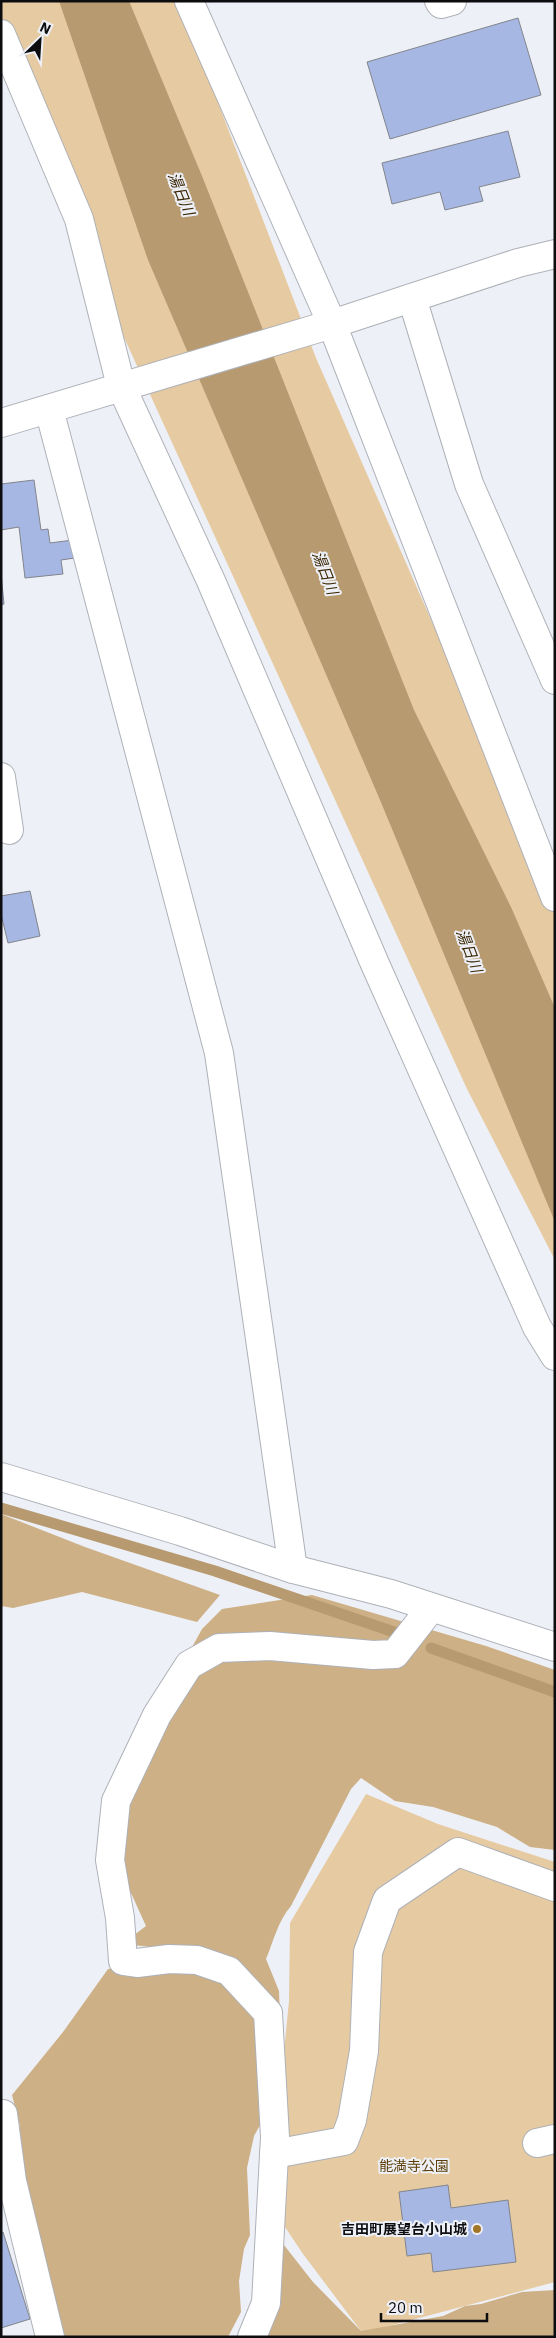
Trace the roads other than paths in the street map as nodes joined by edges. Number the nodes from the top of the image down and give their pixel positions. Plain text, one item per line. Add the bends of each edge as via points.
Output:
1 (189, 1) edge
2 (439, 1) edge
3 (452, 1) edge
4 (1, 34) edge
5 (555, 254) edge
6 (412, 298) junction
7 (332, 324) junction
8 (121, 386) junction
9 (49, 409) junction
10 (1, 422) edge
11 (555, 680) edge
12 (1, 776) edge
13 (10, 830) dead end
14 (555, 897) edge
15 (555, 1356) edge
16 (1, 1477) edge
17 (293, 1569) junction
18 (431, 1608) junction
19 (555, 1647) edge
20 (555, 1887) edge
21 (1, 2114) edge
22 (274, 2154) junction
23 (50, 2337) edge
24 (252, 2337) edge

1 - 7 street
2 - 3 street via 440,4
4 - 8 street via 79,219
5 - 6 street
6 - 7 street
6 - 11 street via 470,484
7 - 8 street
7 - 14 street
8 - 9 street
8 - 15 street via 212,581 375,964 533,1318
9 - 10 street
9 - 17 street via 219,1053
12 - 13 street
16 - 17 street
17 - 18 street
18 - 19 street
18 - 22 street via 395,1654 270,1646 218,1648 189,1665 156,1715 116,1801 110,1860 123,1960 137,1963 197,1960 229,1971 268,2013
20 - 22 street via 458,1852 387,1900 368,1952 364,2052 352,2120 344,2142
21 - 23 street via 12,2180
22 - 24 street via 266,2302

